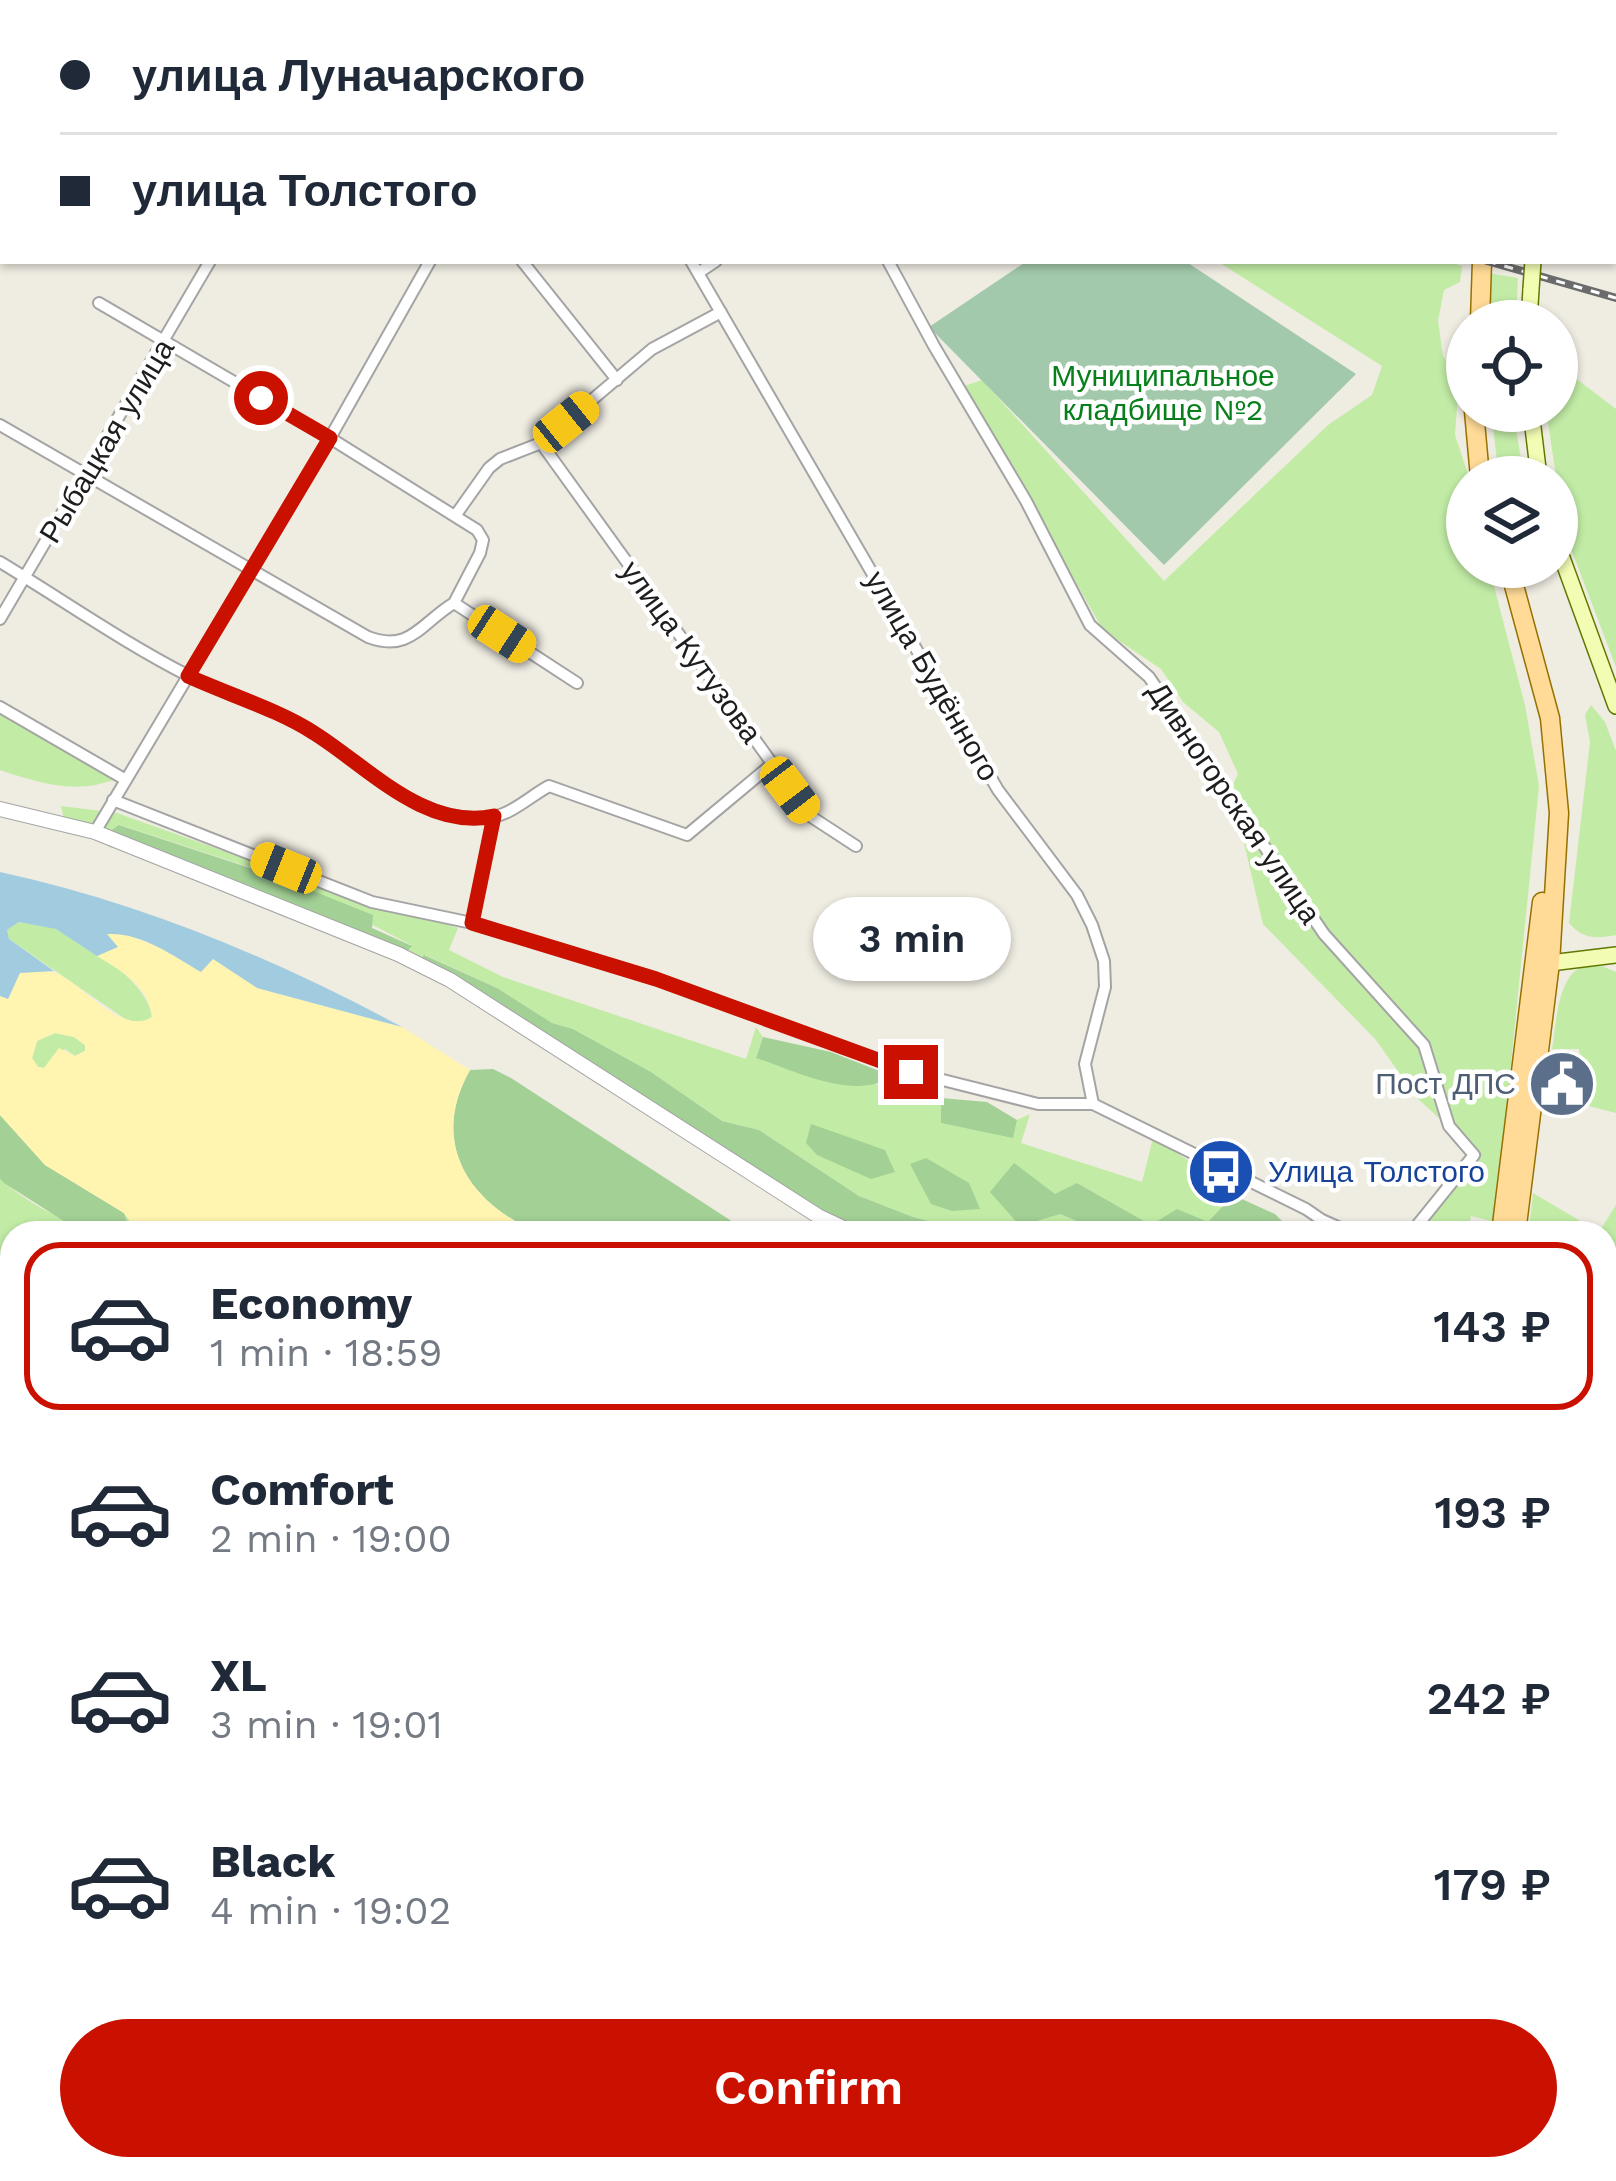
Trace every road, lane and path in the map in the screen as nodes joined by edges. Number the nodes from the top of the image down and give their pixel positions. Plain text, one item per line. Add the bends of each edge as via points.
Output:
1 (210, 264) edge
2 (428, 264) edge
3 (524, 264) edge
4 (693, 264) edge
5 (712, 264) edge
6 (890, 264) edge
7 (1478, 264) edge
8 (1533, 264) edge
9 (698, 273) junction
10 (1477, 300) edge
11 (1530, 300) edge
12 (99, 303) dead end
13 (721, 312) junction
14 (166, 342) junction
15 (617, 380) junction
16 (0, 425) edge
17 (330, 438) junction
18 (541, 443) junction
19 (86, 475) junction
20 (454, 516) junction
21 (0, 562) edge
22 (250, 572) junction
23 (25, 577) junction
24 (1506, 588) edge
25 (1515, 588) edge
26 (1573, 588) edge
27 (454, 603) junction
28 (0, 619) edge
29 (188, 676) junction
30 (577, 683) dead end
31 (0, 706) edge
32 (1616, 706) edge
33 (771, 765) junction
34 (126, 779) junction
35 (113, 800) junction
36 (0, 808) edge
37 (494, 816) junction
38 (94, 832) junction
39 (856, 846) dead end
40 (472, 923) junction
41 (1616, 955) edge
42 (1586, 956) junction
43 (1543, 964) junction
44 (1544, 1007) junction
45 (1093, 1103) junction
46 (829, 1221) edge
47 (1314, 1221) edge
48 (1421, 1221) edge
49 (1504, 1221) edge
50 (1517, 1221) edge

1 - 14 street, Рыбацкая улица
2 - 17 street
3 - 15 street
4 - 9 street, улица Будённого
5 - 9 street
6 - 48 street, Дивногорская улица via 1090,625 1150,677 1324,934 1424,1045 1449,1126 1474,1155
7 - 10 main road
8 - 11 main road, bridge
9 - 13 street, улица Будённого
12 - 14 street
13 - 15 street via 652,349
13 - 45 street, улица Будённого via 998,790 1092,925 1105,987 1085,1064
14 - 17 street
14 - 19 street, Рыбацкая улица
15 - 18 street
16 - 19 street
17 - 20 street
17 - 22 street
18 - 20 street via 489,467
18 - 33 street, улица Кутузова
19 - 22 street
19 - 23 street, Рыбацкая улица
20 - 27 street via 483,540
21 - 23 street
22 - 27 street via 386,644 415,634
22 - 29 street
23 - 28 street, Рыбацкая улица
23 - 29 street
24 - 43 main road via 1546,777
25 - 43 main road via 1558,775
26 - 32 main road
27 - 30 street
29 - 34 street
29 - 37 street via 312,731 409,798 442,812
31 - 34 street
33 - 37 street via 687,835 549,786
33 - 39 street, улица Кутузова via 810,816
34 - 35 street
35 - 38 street
35 - 40 street via 372,902
36 - 38 street
37 - 40 street
38 - 46 street via 450,980
40 - 45 street via 656,979 911,1072 1038,1104
41 - 42 main road
42 - 43 main road
42 - 44 main road via 1556,980
43 - 44 main road
43 - 49 main road
44 - 50 main road
45 - 47 street

